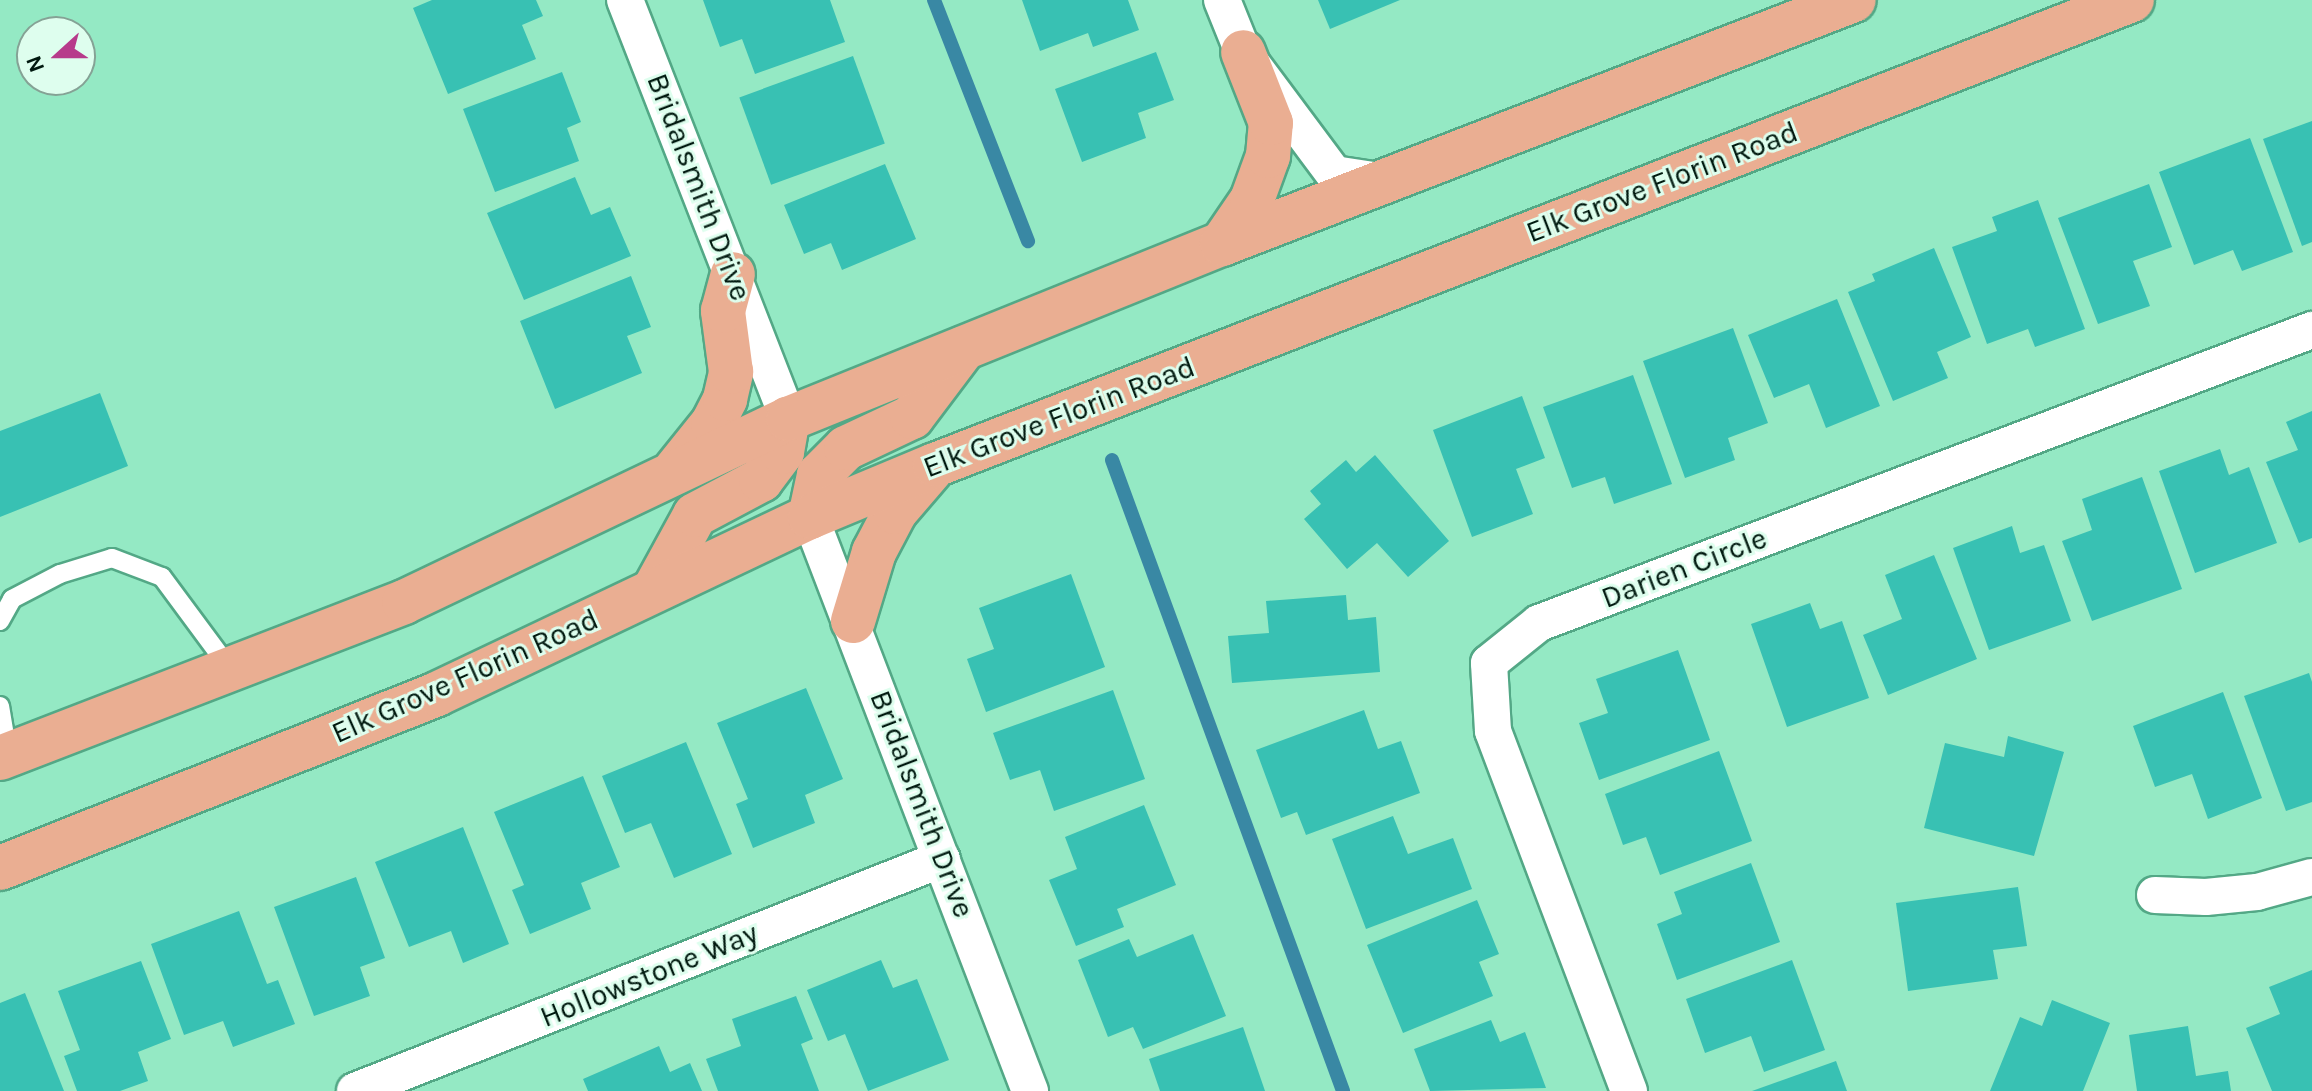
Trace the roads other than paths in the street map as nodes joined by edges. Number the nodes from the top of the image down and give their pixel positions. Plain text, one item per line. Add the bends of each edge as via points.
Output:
1 (625, 0) edge
2 (1222, 0) edge
3 (1854, 0) edge
4 (2132, 0) edge
5 (1243, 52) junction
6 (1386, 182) junction
7 (1222, 244) junction
8 (733, 274) junction
9 (2312, 330) edge
10 (964, 348) junction
11 (788, 419) junction
12 (935, 465) junction
13 (670, 476) junction
14 (810, 517) junction
15 (654, 590) junction
16 (0, 621) edge
17 (853, 621) junction
18 (231, 671) junction
19 (0, 706) edge
20 (4, 757) edge
21 (942, 859) junction
22 (0, 868) edge
23 (2312, 877) edge
24 (2155, 895) dead end
25 (355, 1091) edge
26 (1030, 1091) edge
27 (1629, 1091) edge

1 - 8 street, Bridalsmith Drive
2 - 5 street
3 - 6 main road
4 - 12 main road, Elk Grove Florin Road
5 - 6 street via 1334,174
5 - 7 main road via 1271,123 1268,156 1252,200
6 - 7 main road
7 - 10 main road
8 - 11 street, Bridalsmith Drive
8 - 13 main road via 723,311 731,372 725,399 713,423
9 - 27 street, Darien Circle via 1539,623 1489,663 1493,731
10 - 11 main road
10 - 14 main road via 912,417 846,448 819,475
11 - 13 main road
11 - 15 main road via 782,452 761,480 695,515
12 - 14 main road, Elk Grove Florin Road
12 - 17 main road via 895,512 874,552
13 - 18 main road via 404,602
14 - 15 main road, Elk Grove Florin Road
14 - 17 street, Bridalsmith Drive
15 - 22 main road, Elk Grove Florin Road via 437,694
16 - 18 lane via 12,599 60,574 112,558 162,577
17 - 21 street, Bridalsmith Drive
18 - 20 main road
19 - 20 lane
21 - 25 street, Hollowstone Way
21 - 26 street, Bridalsmith Drive
23 - 24 street via 2257,892

